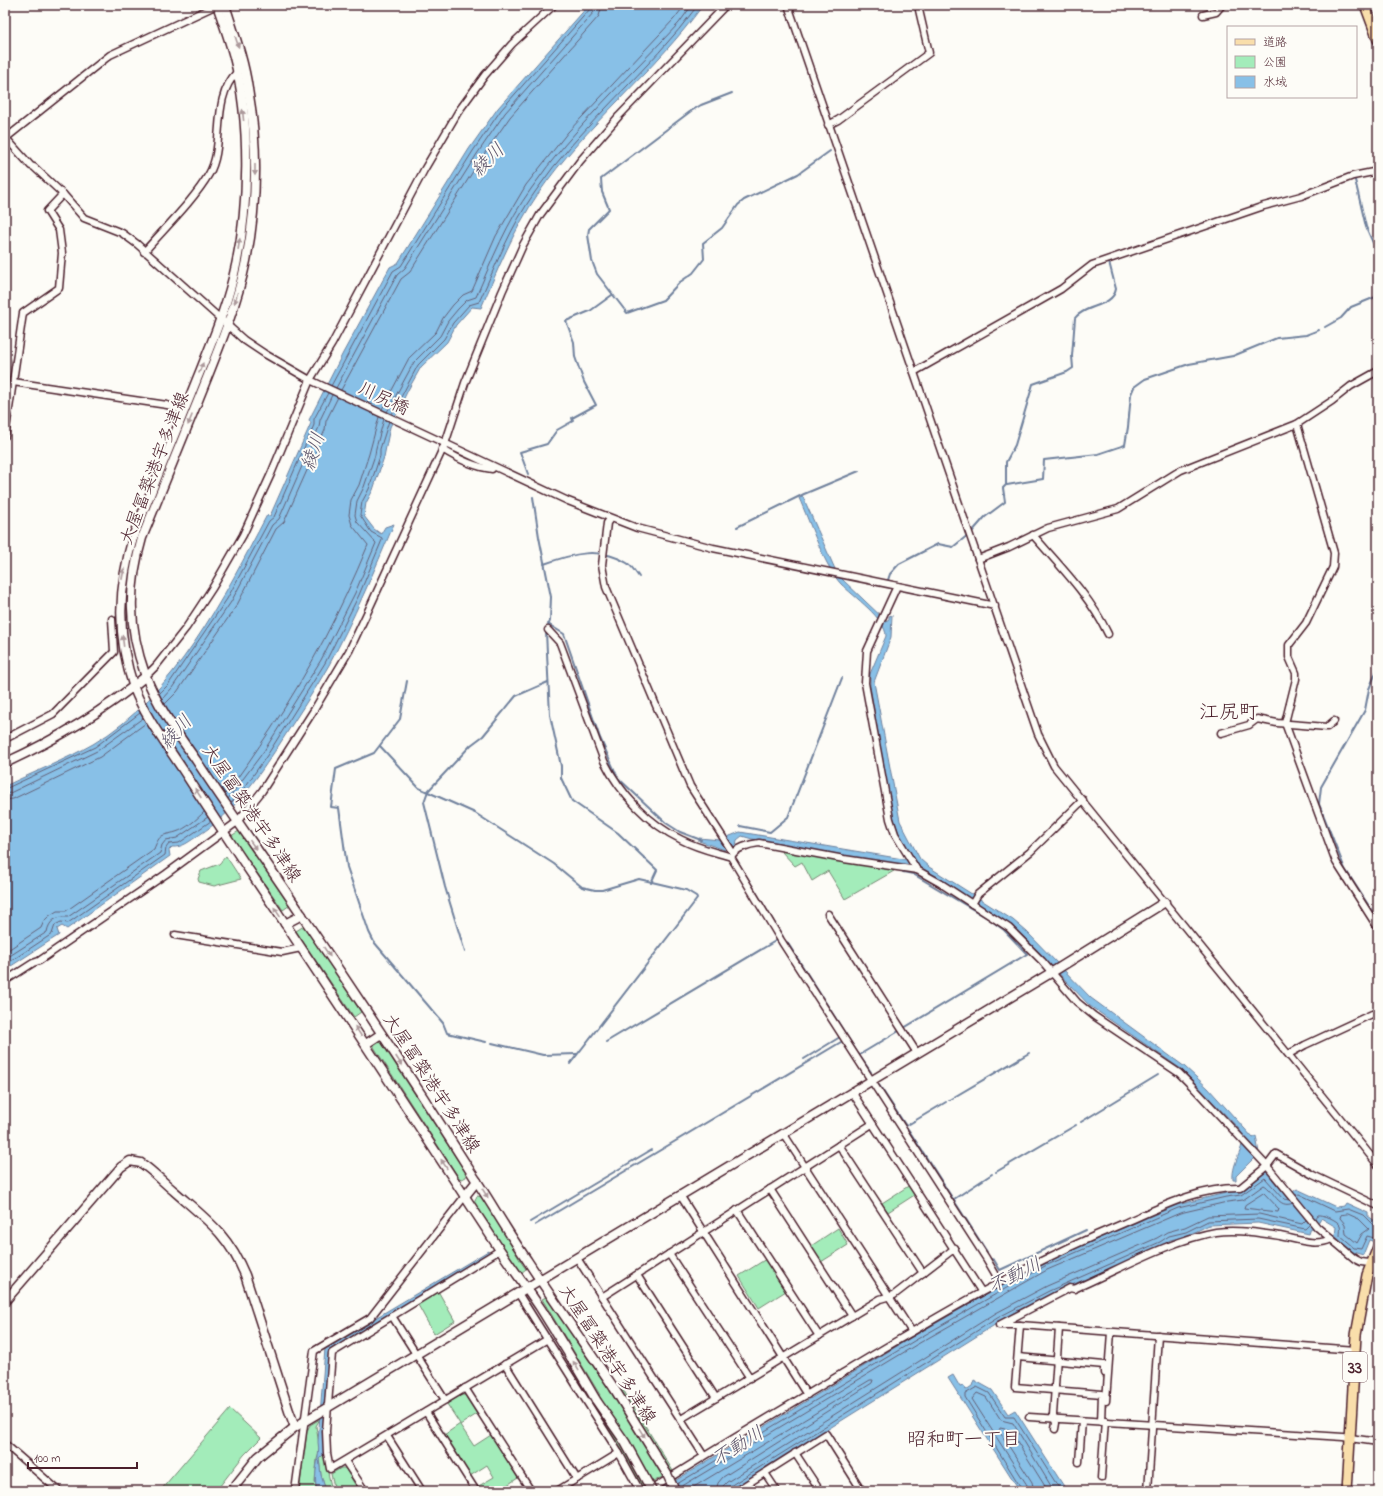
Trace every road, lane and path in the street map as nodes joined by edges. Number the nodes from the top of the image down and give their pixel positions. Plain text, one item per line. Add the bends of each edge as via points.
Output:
1 (217, 5) edge
2 (225, 5) edge
3 (554, 5) edge
4 (726, 5) edge
5 (788, 5) edge
6 (920, 5) edge
7 (1222, 5) edge
8 (1366, 5) edge
9 (1203, 15) dead end
10 (1376, 26) edge
11 (1378, 40) edge
12 (236, 72) junction
13 (828, 125) junction
14 (5, 138) edge
15 (1378, 171) edge
16 (63, 194) junction
17 (144, 252) junction
18 (221, 319) junction
19 (228, 326) junction
20 (1378, 371) edge
21 (914, 372) junction
22 (313, 381) junction
23 (13, 382) junction
24 (184, 411) junction
25 (1297, 424) junction
26 (5, 436) edge
27 (442, 445) junction
28 (610, 519) junction
29 (1033, 535) junction
30 (978, 559) junction
31 (897, 586) junction
32 (995, 606) junction
33 (112, 619) dead end
34 (548, 630) dead end
35 (1108, 634) dead end
36 (146, 676) junction
37 (134, 686) junction
38 (1334, 721) dead end
39 (1286, 723) junction
40 (1221, 733) dead end
41 (5, 739) edge
42 (5, 763) edge
43 (1083, 800) junction
44 (237, 822) junction
45 (221, 829) junction
46 (732, 853) junction
47 (916, 869) junction
48 (1165, 902) junction
49 (972, 903) junction
50 (828, 914) dead end
51 (302, 915) junction
52 (285, 924) junction
53 (1378, 928) edge
54 (175, 935) dead end
55 (301, 948) junction
56 (1052, 972) junction
57 (5, 980) edge
58 (1378, 1014) edge
59 (381, 1034) junction
60 (366, 1044) junction
61 (917, 1053) junction
62 (1289, 1054) junction
63 (872, 1080) junction
64 (852, 1092) junction
65 (872, 1124) junction
66 (783, 1133) junction
67 (839, 1145) junction
68 (1378, 1165) edge
69 (1267, 1166) junction
70 (805, 1167) junction
71 (477, 1181) junction
72 (770, 1189) junction
73 (680, 1195) junction
74 (465, 1196) junction
75 (1378, 1206) edge
76 (737, 1210) junction
77 (704, 1232) junction
78 (1331, 1239) junction
79 (1378, 1247) edge
80 (955, 1248) junction
81 (500, 1250) junction
82 (669, 1254) junction
83 (578, 1258) junction
84 (1374, 1264) edge
85 (923, 1273) junction
86 (637, 1275) junction
87 (540, 1280) junction
88 (1000, 1282) junction
89 (526, 1288) junction
90 (982, 1291) junction
91 (518, 1293) junction
92 (888, 1296) junction
93 (602, 1297) junction
94 (5, 1301) edge
95 (392, 1316) junction
96 (852, 1316) junction
97 (1020, 1325) junction
98 (1060, 1328) junction
99 (912, 1332) junction
100 (1111, 1332) junction
101 (1158, 1335) junction
102 (819, 1336) junction
103 (546, 1340) junction
104 (1356, 1350) junction
105 (416, 1355) junction
106 (1018, 1357) junction
107 (785, 1358) junction
108 (1057, 1360) junction
109 (505, 1364) junction
110 (750, 1378) junction
111 (465, 1388) junction
112 (1055, 1390) junction
113 (1102, 1394) junction
114 (807, 1395) junction
115 (716, 1398) junction
116 (445, 1400) junction
117 (327, 1408) junction
118 (426, 1412) junction
119 (1029, 1417) dead end
120 (681, 1419) junction
121 (1054, 1419) junction
122 (1082, 1421) junction
123 (305, 1422) junction
124 (1103, 1422) junction
125 (1152, 1426) junction
126 (296, 1427) junction
127 (1056, 1429) dead end
128 (387, 1436) junction
129 (1350, 1438) junction
130 (1378, 1442) edge
131 (5, 1444) edge
132 (619, 1453) junction
133 (795, 1453) junction
134 (704, 1456) junction
135 (345, 1461) junction
136 (1079, 1462) dead end
137 (765, 1473) junction
138 (1101, 1478) dead end
139 (577, 1479) junction
140 (59, 1491) edge
141 (231, 1491) edge
142 (295, 1491) edge
143 (365, 1491) edge
144 (422, 1491) edge
145 (476, 1491) edge
146 (531, 1491) edge
147 (557, 1491) edge
148 (640, 1491) edge
149 (649, 1491) edge
150 (652, 1491) edge
151 (675, 1491) edge
152 (736, 1491) edge
153 (776, 1491) edge
154 (820, 1491) edge
155 (862, 1491) edge
156 (1148, 1491) edge
157 (1348, 1491) edge

1 - 12 main road, 大屋冨築港宇多津線 via 234,57
1 - 14 street via 110,55
2 -> 19 main road, 大屋冨築港宇多津線 via 248,89 255,157 252,226 242,278
3 - 22 street via 512,44 458,112 424,170
4 - 27 street via 619,116 580,161 540,215 523,245 483,337
5 - 13 street
6 - 13 street via 929,53
7 - 9 street via 1216,12
8 - 10 main road
10 - 11 main road
12 - 17 street via 230,79 221,108 215,157 210,174
18 -> 12 main road, 大屋冨築港宇多津線 via 237,256 245,192 244,130
13 - 21 street
14 - 16 street, 川尻橋 via 31,166
15 - 21 street via 1353,176 1301,196 1092,264 1061,289
16 - 17 street, 川尻橋 via 84,218 122,233
16 - 23 street via 48,211 59,230 62,253 59,288 24,313
17 - 18 street, 川尻橋
18 - 19 street, 川尻橋
24 -> 18 main road, 大屋冨築港宇多津線
19 - 22 street, 川尻橋 via 265,354
19 -> 36 main road, 大屋冨築港宇多津線 via 142,538 136,559 132,584 132,627
20 - 25 street via 1351,386
21 - 30 street
22 - 27 street, 川尻橋
22 - 36 street via 243,535 186,628
23 - 24 street via 167,405
23 - 26 street
37 -> 24 main road, 大屋冨築港宇多津線 via 124,645 120,613 122,583 134,534
25 - 29 street via 1181,470 1118,509 1053,526
25 - 39 street via 1334,560 1306,623 1289,645 1289,657 1296,679
27 - 28 street, 川尻橋
27 - 44 street via 349,651 262,791
28 - 31 street, 川尻橋 via 713,548
28 - 46 street via 607,523 602,565 606,587 690,786
29 - 30 street
29 - 35 street via 1080,588
30 - 32 street
31 - 32 street, 川尻橋
31 - 47 street via 867,651 865,683 890,819 895,834
32 - 43 street via 1038,734 1054,766
33 - 41 street via 114,652 53,714
34 - 46 street via 560,642 604,761 616,783 637,807 668,833 697,847
36 - 37 main road
36 - 44 main road, 大屋冨築港宇多津線 via 165,714
37 - 42 main road via 105,708 53,739
45 -> 37 main road, 大屋冨築港宇多津線 via 153,723
38 - 39 street via 1327,727
39 - 40 street via 1257,719
39 - 53 street via 1336,862
43 - 48 street
43 - 49 street via 1030,852 978,894
44 - 45 street
44 -> 51 main road, 大屋冨築港宇多津線
52 -> 45 main road, 大屋冨築港宇多津線
45 - 57 street via 166,874 39,962
46 - 47 street via 752,843 760,843
46 - 63 street via 782,942
47 - 49 street
48 - 56 main road
48 - 62 street
49 - 56 street via 1009,928
50 - 61 street
51 - 52 main road
51 -> 59 main road, 大屋冨築港宇多津線
52 - 55 main road, 大屋冨築港宇多津線
54 - 55 street via 282,952
60 -> 55 main road, 大屋冨築港宇多津線
56 - 61 main road
56 - 69 street via 1094,1016 1179,1073
58 - 62 street via 1372,1014
59 - 60 main road
59 -> 71 main road, 大屋冨築港宇多津線
74 -> 60 main road, 大屋冨築港宇多津線
61 - 63 main road
62 - 68 street
63 - 64 main road
63 - 88 street
64 - 65 street
64 - 66 main road
65 - 67 street
65 - 80 street
66 - 70 street
66 - 73 main road
67 - 70 street
67 - 85 street
69 - 75 street via 1276,1154
69 - 78 street via 1317,1227
69 - 88 street via 1240,1188 1223,1188 1178,1201 1066,1248
70 - 72 street
70 - 92 street
71 - 74 main road
71 -> 87 main road, 大屋冨築港宇多津線
72 - 76 street
72 - 96 street
73 - 77 street
73 - 83 main road
74 - 81 main road, 大屋冨築港宇多津線
74 - 123 street via 370,1318 314,1351
76 - 77 street
76 - 102 street
77 - 82 street
77 - 107 street
78 - 84 street via 1355,1259
78 - 97 street via 1326,1242 1308,1242 1233,1231 1200,1236 1165,1248 1074,1289 1070,1288 999,1325
79 - 84 main road, 33
80 - 85 street
80 - 90 street
81 - 89 main road, 大屋冨築港宇多津線
81 - 95 street
82 - 86 street
82 - 110 street
83 - 87 main road
83 - 93 street
84 - 104 main road, 33 via 1360,1309
85 - 92 street via 894,1295
86 - 93 street
86 - 115 street
87 - 89 main road
87 -> 151 main road, 大屋冨築港宇多津線, bridge via 614,1388
88 - 90 street
89 - 91 main road
150 -> 89 main road, 大屋冨築港宇多津線, bridge via 625,1442
90 - 99 street
91 - 103 street
91 - 105 main road
92 - 96 street
92 - 99 street
93 - 120 street
94 - 126 main road via 122,1167 130,1161 141,1163 214,1226 237,1256
95 - 105 street
95 - 117 street via 332,1353
96 - 102 street
97 - 98 street
97 - 106 street
98 - 100 street
98 - 108 street
99 - 114 street
100 - 101 street
100 - 124 street
101 - 104 street
101 - 125 street
102 - 107 street
103 - 109 street
103 - 132 street
104 - 129 main road, 33
105 - 116 street
105 - 117 main road
106 - 108 street
106 - 112 street via 1015,1387
107 - 110 street
107 - 114 street
108 - 112 street
108 - 113 street via 1104,1366
109 - 111 street
109 - 139 street
110 - 115 street
111 - 116 street
111 - 146 street
112 - 113 street
112 - 121 street
113 - 124 street
114 - 134 street
115 - 120 street
116 - 118 street
117 - 123 main road
117 - 135 street via 326,1441 330,1469
118 - 128 street
118 - 145 street
119 - 121 street
120 - 134 street
121 - 122 street
121 - 127 street
122 - 124 street
122 - 136 street
123 - 126 main road
123 - 142 street
124 - 125 street
124 - 138 street
125 - 129 street
125 - 156 street
126 - 141 main road via 258,1457
128 - 135 street
128 - 144 street
129 - 130 street
129 - 157 main road, 33
131 - 140 street
132 - 139 street
132 - 148 street
133 - 137 street
133 - 154 street
133 - 155 street via 826,1434
134 - 149 street
135 - 143 street
137 - 152 street
137 - 153 street
139 - 147 street

